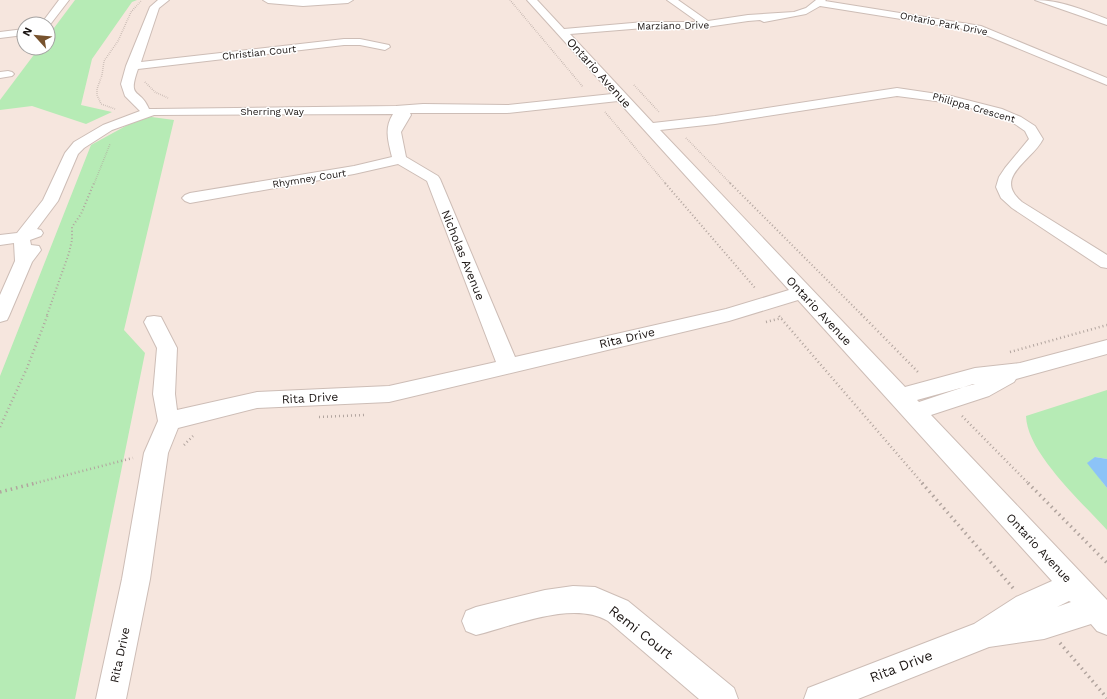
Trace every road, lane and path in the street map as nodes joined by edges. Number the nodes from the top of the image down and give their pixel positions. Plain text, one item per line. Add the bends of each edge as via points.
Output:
1 (64, 0) edge
2 (143, 0) edge
3 (164, 0) edge
4 (268, 0) edge
5 (348, 0) edge
6 (510, 0) edge
7 (532, 0) edge
8 (672, 0) edge
9 (1040, 0) edge
10 (820, 1) edge
11 (52, 16) edge
12 (1107, 22) edge
13 (708, 25) junction
14 (16, 33) edge
15 (563, 34) junction
16 (0, 35) edge
17 (385, 46) dead end
18 (132, 66) junction
19 (1107, 82) edge
20 (618, 94) junction
21 (592, 98) junction
22 (150, 107) junction
23 (117, 109) dead end
24 (402, 113) junction
25 (651, 130) junction
26 (686, 138) dead end
27 (112, 141) dead end
28 (400, 159) junction
29 (190, 198) dead end
30 (27, 234) junction
31 (0, 236) edge
32 (0, 240) edge
33 (1107, 263) edge
34 (806, 297) junction
35 (770, 306) junction
36 (0, 316) edge
37 (154, 322) dead end
38 (1107, 326) edge
39 (1107, 346) edge
40 (1007, 353) dead end
41 (508, 366) junction
42 (941, 394) junction
43 (906, 405) junction
44 (169, 420) junction
45 (0, 426) edge
46 (122, 460) dead end
47 (0, 492) edge
48 (1107, 563) edge
49 (1073, 585) junction
50 (1036, 615) junction
51 (1101, 615) edge
52 (476, 621) dead end
53 (1107, 698) edge
54 (111, 699) edge
55 (724, 699) edge
56 (820, 699) edge

1 - 11 street
2 - 23 path via 134,6 118,41 104,61 97,89 96,95 101,104
3 - 18 street via 155,7
4 - 5 street via 298,3
6 - 21 path
7 - 15 street, Ontario Avenue
8 - 13 street
9 - 12 street
10 - 13 street, Marziano Drive via 804,12
10 - 19 street, Ontario Park Drive via 978,28
13 - 15 street, Marziano Drive via 644,25
14 - 16 street
15 - 20 street, Ontario Avenue
17 - 18 street, Christian Court via 344,42
18 - 22 street via 127,89
20 - 21 street, Sherring Way
20 - 25 street, Ontario Avenue
21 - 24 street, Sherring Way via 507,109
21 - 35 path
22 - 24 street, Sherring Way via 180,111 364,110
22 - 30 street, Sherring Way via 76,147 50,201 51,212
24 - 28 street via 394,132
25 - 33 street, Philippa Crescent via 896,92 938,96 1004,114 1027,125 1033,130 1036,139 1006,176 1003,187 1005,193 1017,205
25 - 34 street, Ontario Avenue
26 - 42 path
27 - 45 path via 82,214 72,227 69,253 49,309 27,368
28 - 29 street, Rhymney Court via 354,170
28 - 41 street, Nicholas Avenue via 433,179
30 - 31 street
30 - 32 street
30 - 36 street via 36,245 24,261
34 - 35 street, Rita Drive
34 - 43 street, Ontario Avenue
35 - 41 street, Rita Drive
35 - 50 path
37 - 44 street via 167,345 169,358 163,392
38 - 40 path
39 - 42 street via 1020,371 981,390
41 - 44 street, Rita Drive via 389,394 257,400
42 - 43 street
42 - 48 path
43 - 49 street, Ontario Avenue
44 - 54 street, Rita Drive via 156,453 136,579
46 - 47 path
49 - 50 street, Rita Drive
49 - 51 street, Ontario Avenue
50 - 51 street, Rita Drive
50 - 53 path
50 - 56 street, Rita Drive
52 - 55 street, Remi Court via 568,600 587,599 603,603 618,611

